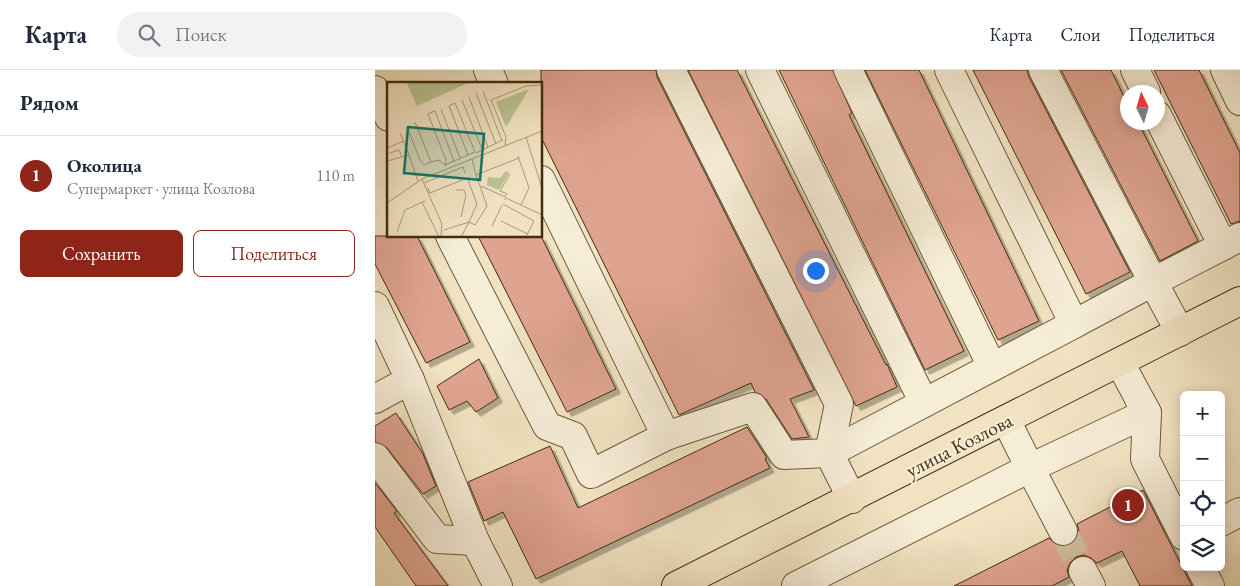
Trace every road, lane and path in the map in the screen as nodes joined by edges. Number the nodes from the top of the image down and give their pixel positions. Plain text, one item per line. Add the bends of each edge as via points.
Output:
1 (488, 70) edge
2 (671, 70) edge
3 (760, 70) edge
4 (849, 70) edge
5 (949, 70) edge
6 (1043, 70) edge
7 (1135, 70) edge
8 (1225, 70) edge
9 (493, 82) edge
10 (1142, 85) edge
11 (375, 90) edge
12 (1240, 101) edge
13 (387, 113) edge
14 (1165, 130) edge
15 (543, 184) edge
16 (451, 238) edge
17 (1231, 241) edge
18 (1153, 282) junction
19 (1240, 301) edge
20 (375, 306) edge
21 (1074, 324) junction
22 (1179, 332) junction
23 (1119, 363) junction
24 (992, 367) junction
25 (410, 380) junction
26 (375, 398) edge
27 (924, 403) junction
28 (1147, 413) junction
29 (1006, 420) junction
30 (666, 436) junction
31 (829, 453) junction
32 (375, 457) edge
33 (1030, 468) junction
34 (852, 499) junction
35 (1240, 512) edge
36 (1225, 520) edge
37 (1180, 528) edge
38 (1063, 531) tunnel mouth
39 (475, 541) junction
40 (1202, 571) edge
41 (498, 586) edge
42 (676, 586) edge
43 (796, 586) edge
44 (1210, 586) edge

1 - 9 lane
2 - 31 lane via 839,404
3 - 27 lane
4 - 24 lane
5 - 21 lane
6 - 18 lane
7 - 10 lane
8 - 12 lane
11 - 13 lane
14 - 17 lane
15 - 30 lane
16 - 30 lane via 547,426 573,436 591,474
17 - 18 lane
18 - 21 lane
18 - 22 lane
19 - 22 main road, улица Козлова
20 - 25 lane
21 - 24 lane
22 - 23 main road, улица Козлова
23 - 28 lane
23 - 29 main road, улица Козлова
24 - 27 lane
25 - 26 lane
25 - 39 lane
27 - 31 lane
28 - 33 lane
28 - 37 lane via 1145,459
29 - 33 lane
29 - 34 main road, улица Козлова
30 - 31 lane via 753,407 784,455
31 - 34 lane
32 - 39 lane via 437,539
33 - 38 lane
33 - 43 lane
34 - 42 main road, улица Козлова
35 - 36 lane
39 - 41 lane
40 - 44 lane

